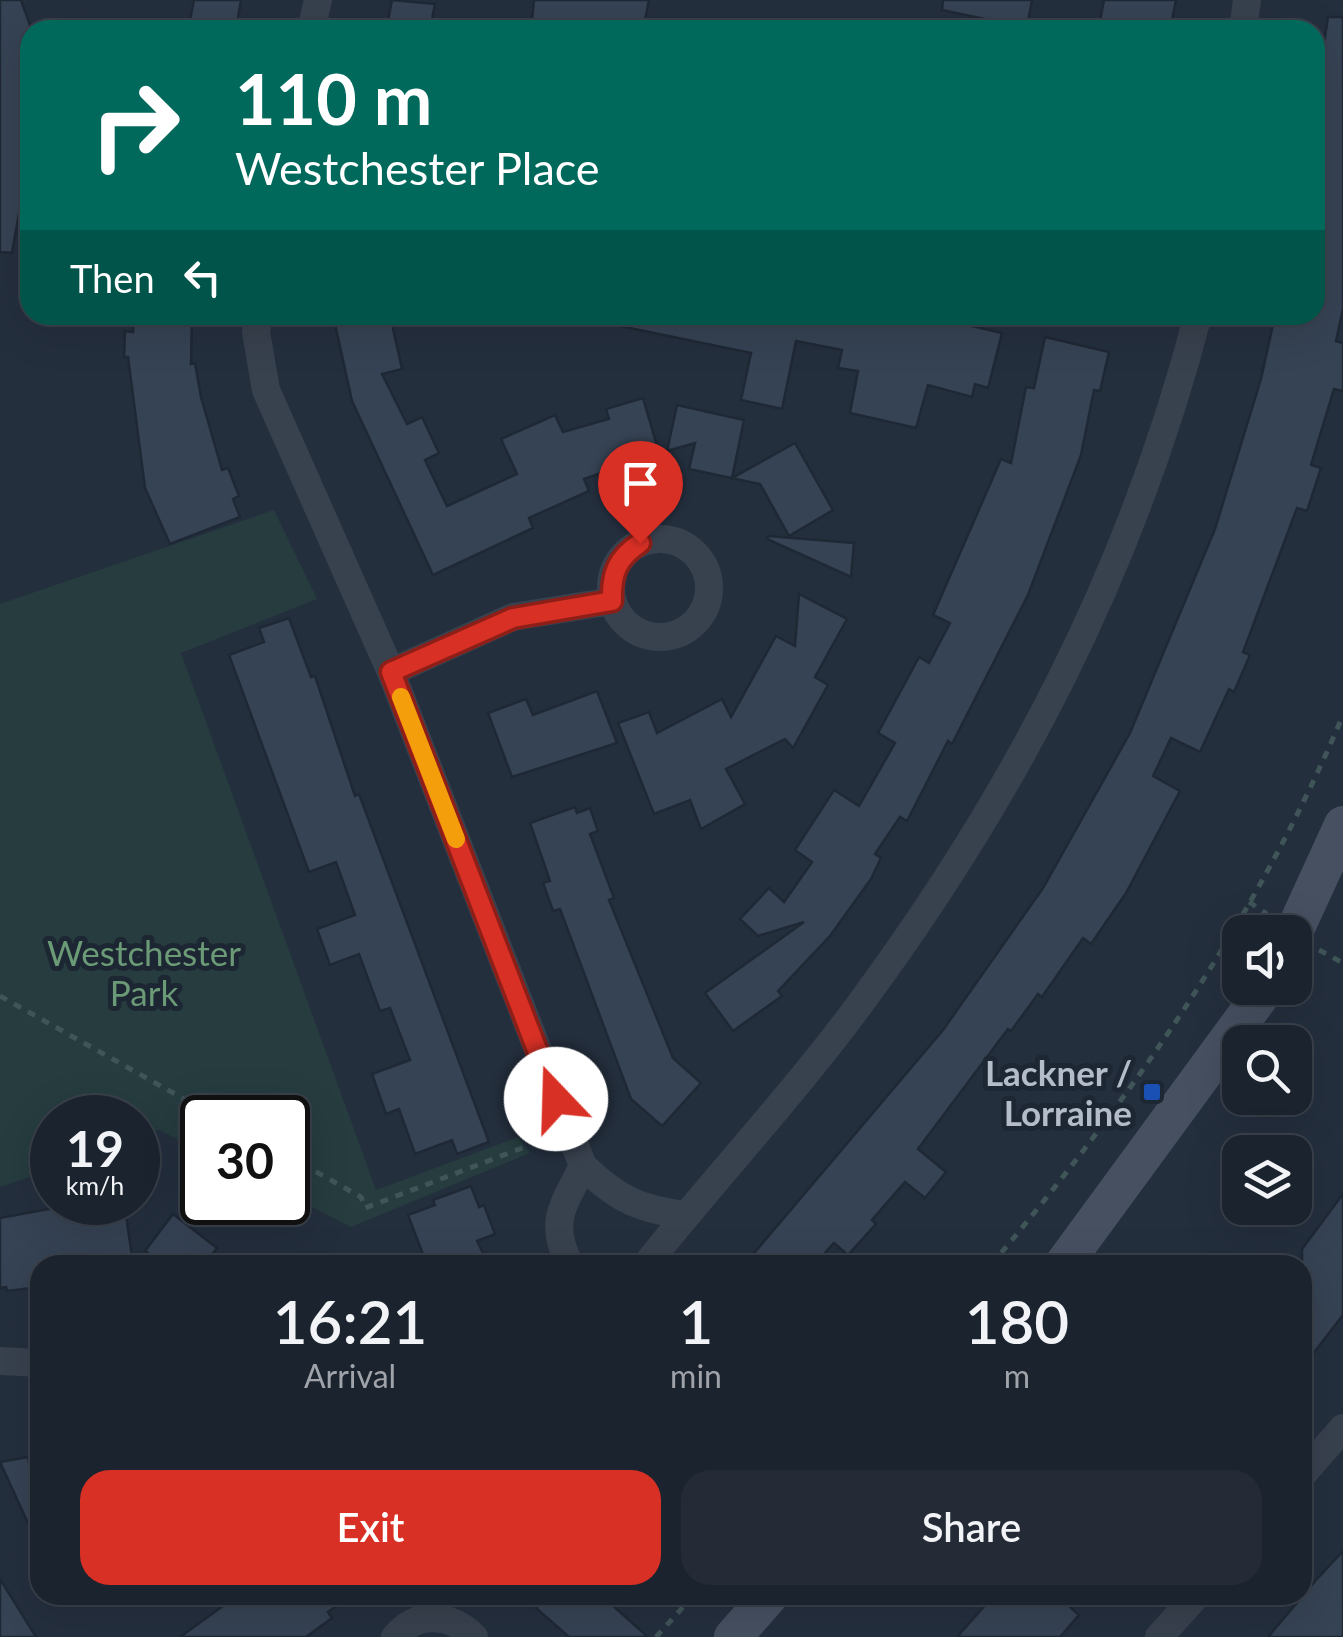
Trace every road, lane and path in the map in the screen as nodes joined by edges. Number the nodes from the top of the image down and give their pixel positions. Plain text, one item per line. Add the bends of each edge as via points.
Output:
1 (258, 325) edge
2 (1195, 325) edge
3 (612, 601) dead end
4 (391, 672) junction
5 (1343, 715) edge
6 (1296, 814) junction
7 (1328, 824) edge
8 (1330, 892) edge
9 (1249, 902) junction
10 (1268, 915) edge
11 (1295, 915) edge
12 (1327, 956) dead end
13 (1343, 963) edge
14 (0, 996) edge
15 (1254, 1005) edge
16 (180, 1097) edge
17 (530, 1144) dead end
18 (583, 1166) junction
19 (310, 1168) edge
20 (686, 1214) junction
21 (565, 1255) edge
22 (654, 1255) edge
23 (999, 1255) edge
24 (1070, 1255) edge
25 (0, 1360) edge
26 (30, 1362) edge
27 (1343, 1428) edge
28 (1312, 1464) edge
29 (685, 1605) edge
30 (761, 1605) edge
31 (1187, 1605) edge
32 (395, 1637) edge
33 (474, 1637) edge
34 (656, 1637) edge
35 (733, 1637) edge
36 (1159, 1637) edge

1 - 4 street via 266,390
2 - 20 street via 1156,460 1082,640 995,805 856,1008
3 - 4 street via 513,618
4 - 18 street
5 - 6 path
6 - 7 path
6 - 9 path
7 - 8 main road
8 - 11 main road
9 - 10 path
9 - 23 path via 1112,1115
12 - 13 path
14 - 16 path
15 - 24 main road
17 - 19 path via 366,1208 361,1197
18 - 20 street via 640,1207
18 - 21 street via 559,1213 557,1240
20 - 22 street
25 - 26 street
27 - 28 street
29 - 34 path
30 - 35 main road
31 - 36 street
32 - 33 street via 432,1617 463,1626

